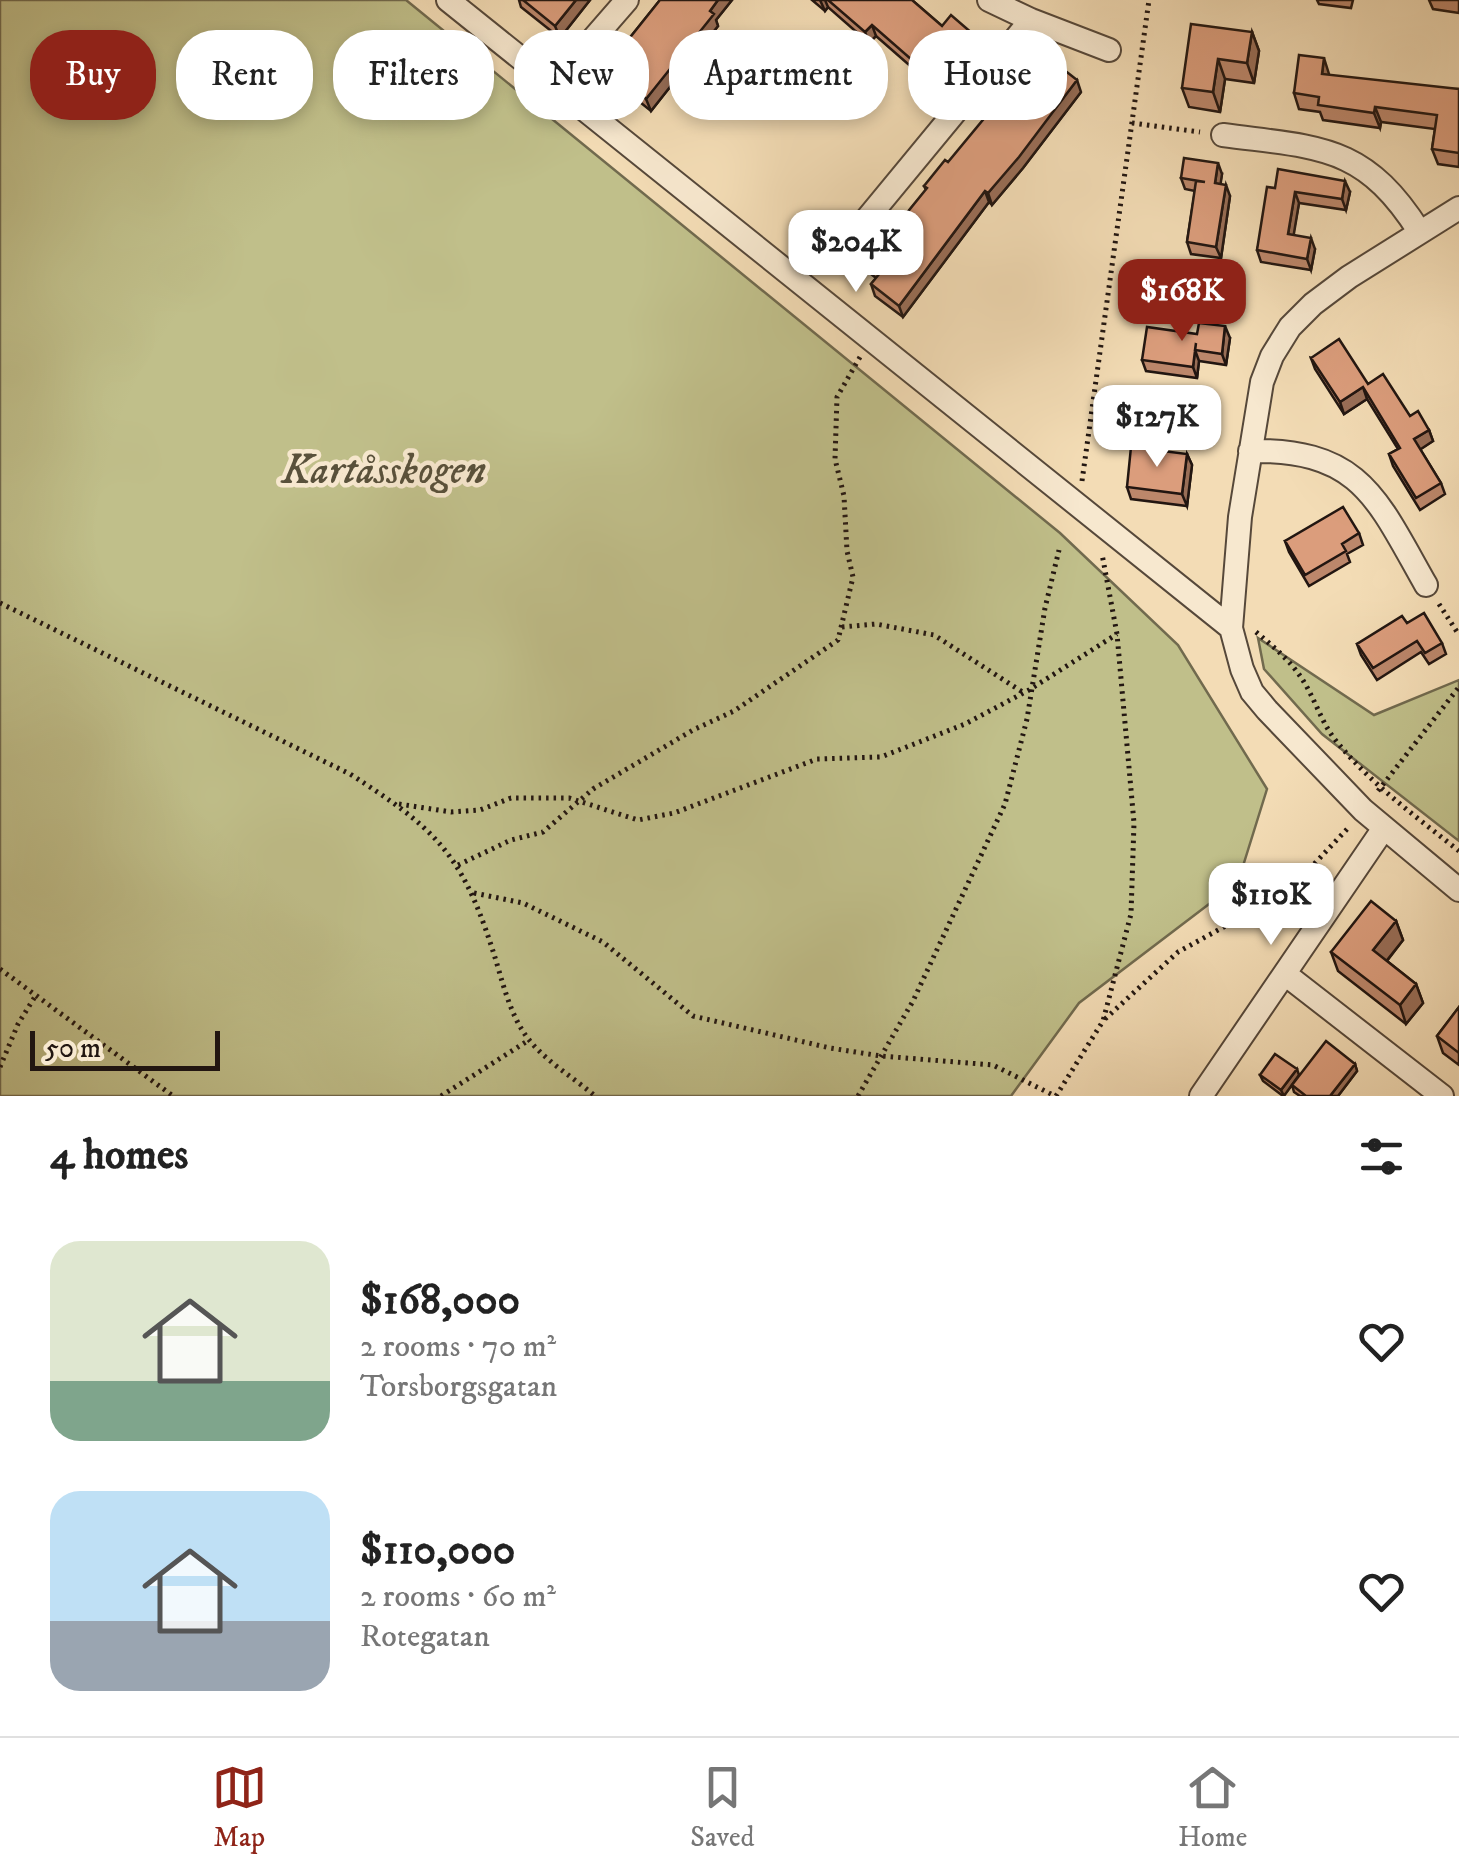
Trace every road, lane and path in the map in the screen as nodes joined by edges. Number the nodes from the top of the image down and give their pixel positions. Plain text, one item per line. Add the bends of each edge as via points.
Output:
1 (448, 0) edge
2 (627, 0) edge
3 (989, 0) edge
4 (1031, 20) junction
5 (601, 30) edge
6 (1109, 50) dead end
7 (1131, 123) dead end
8 (1223, 135) joint
9 (1459, 208) edge
10 (1420, 231) junction
11 (842, 249) dead end
12 (870, 340) junction
13 (1250, 451) junction
14 (1059, 550) dead end
15 (1426, 585) joint
16 (0, 603) edge
17 (1232, 620) junction
18 (842, 627) junction
19 (1118, 634) dead end
20 (1459, 635) edge
21 (1459, 687) edge
22 (1027, 691) junction
23 (1380, 788) junction
24 (579, 801) junction
25 (396, 804) junction
26 (1363, 810) junction
27 (1384, 828) junction
28 (1459, 851) edge
29 (458, 864) junction
30 (1459, 890) edge
31 (474, 892) junction
32 (0, 969) edge
33 (1285, 974) junction
34 (36, 995) junction
35 (1103, 1021) dead end
36 (529, 1040) junction
37 (880, 1056) junction
38 (0, 1067) edge
39 (173, 1096) edge
40 (441, 1096) edge
41 (594, 1096) edge
42 (858, 1096) edge
43 (1055, 1096) edge
44 (1201, 1096) edge
45 (1442, 1096) edge

1 - 12 street
2 - 5 street
3 - 4 street
4 - 6 street
4 - 11 street
7 - 8 path
8 - 10 street via 1321,148 1352,160 1394,195
9 - 10 street
10 - 13 street via 1290,326 1262,382
12 - 17 street
12 - 18 path via 837,397 835,459 853,576
13 - 15 street via 1307,454 1348,474 1370,494
13 - 17 street
14 - 22 path
15 - 20 path
16 - 25 path via 350,774
17 - 23 path via 1291,664 1330,732
17 - 26 street via 1252,692
18 - 22 path via 876,624 934,635
18 - 24 path via 838,640 734,711
19 - 22 path
21 - 23 path
22 - 24 path via 881,757 817,759 674,814 638,820
22 - 37 path via 1027,719 1005,804 913,1001
23 - 26 path
23 - 28 path
24 - 25 path via 510,798 451,812
24 - 29 path via 543,832
25 - 29 path
26 - 27 street
26 - 35 path via 1299,880 1178,952
27 - 30 street
27 - 33 street
29 - 31 path
31 - 36 path via 508,1002
31 - 37 path via 523,903 603,942 693,1016
32 - 34 path
33 - 44 street
33 - 45 street
34 - 38 path
34 - 39 path
36 - 40 path
36 - 41 path
37 - 42 path
37 - 43 path via 994,1065

